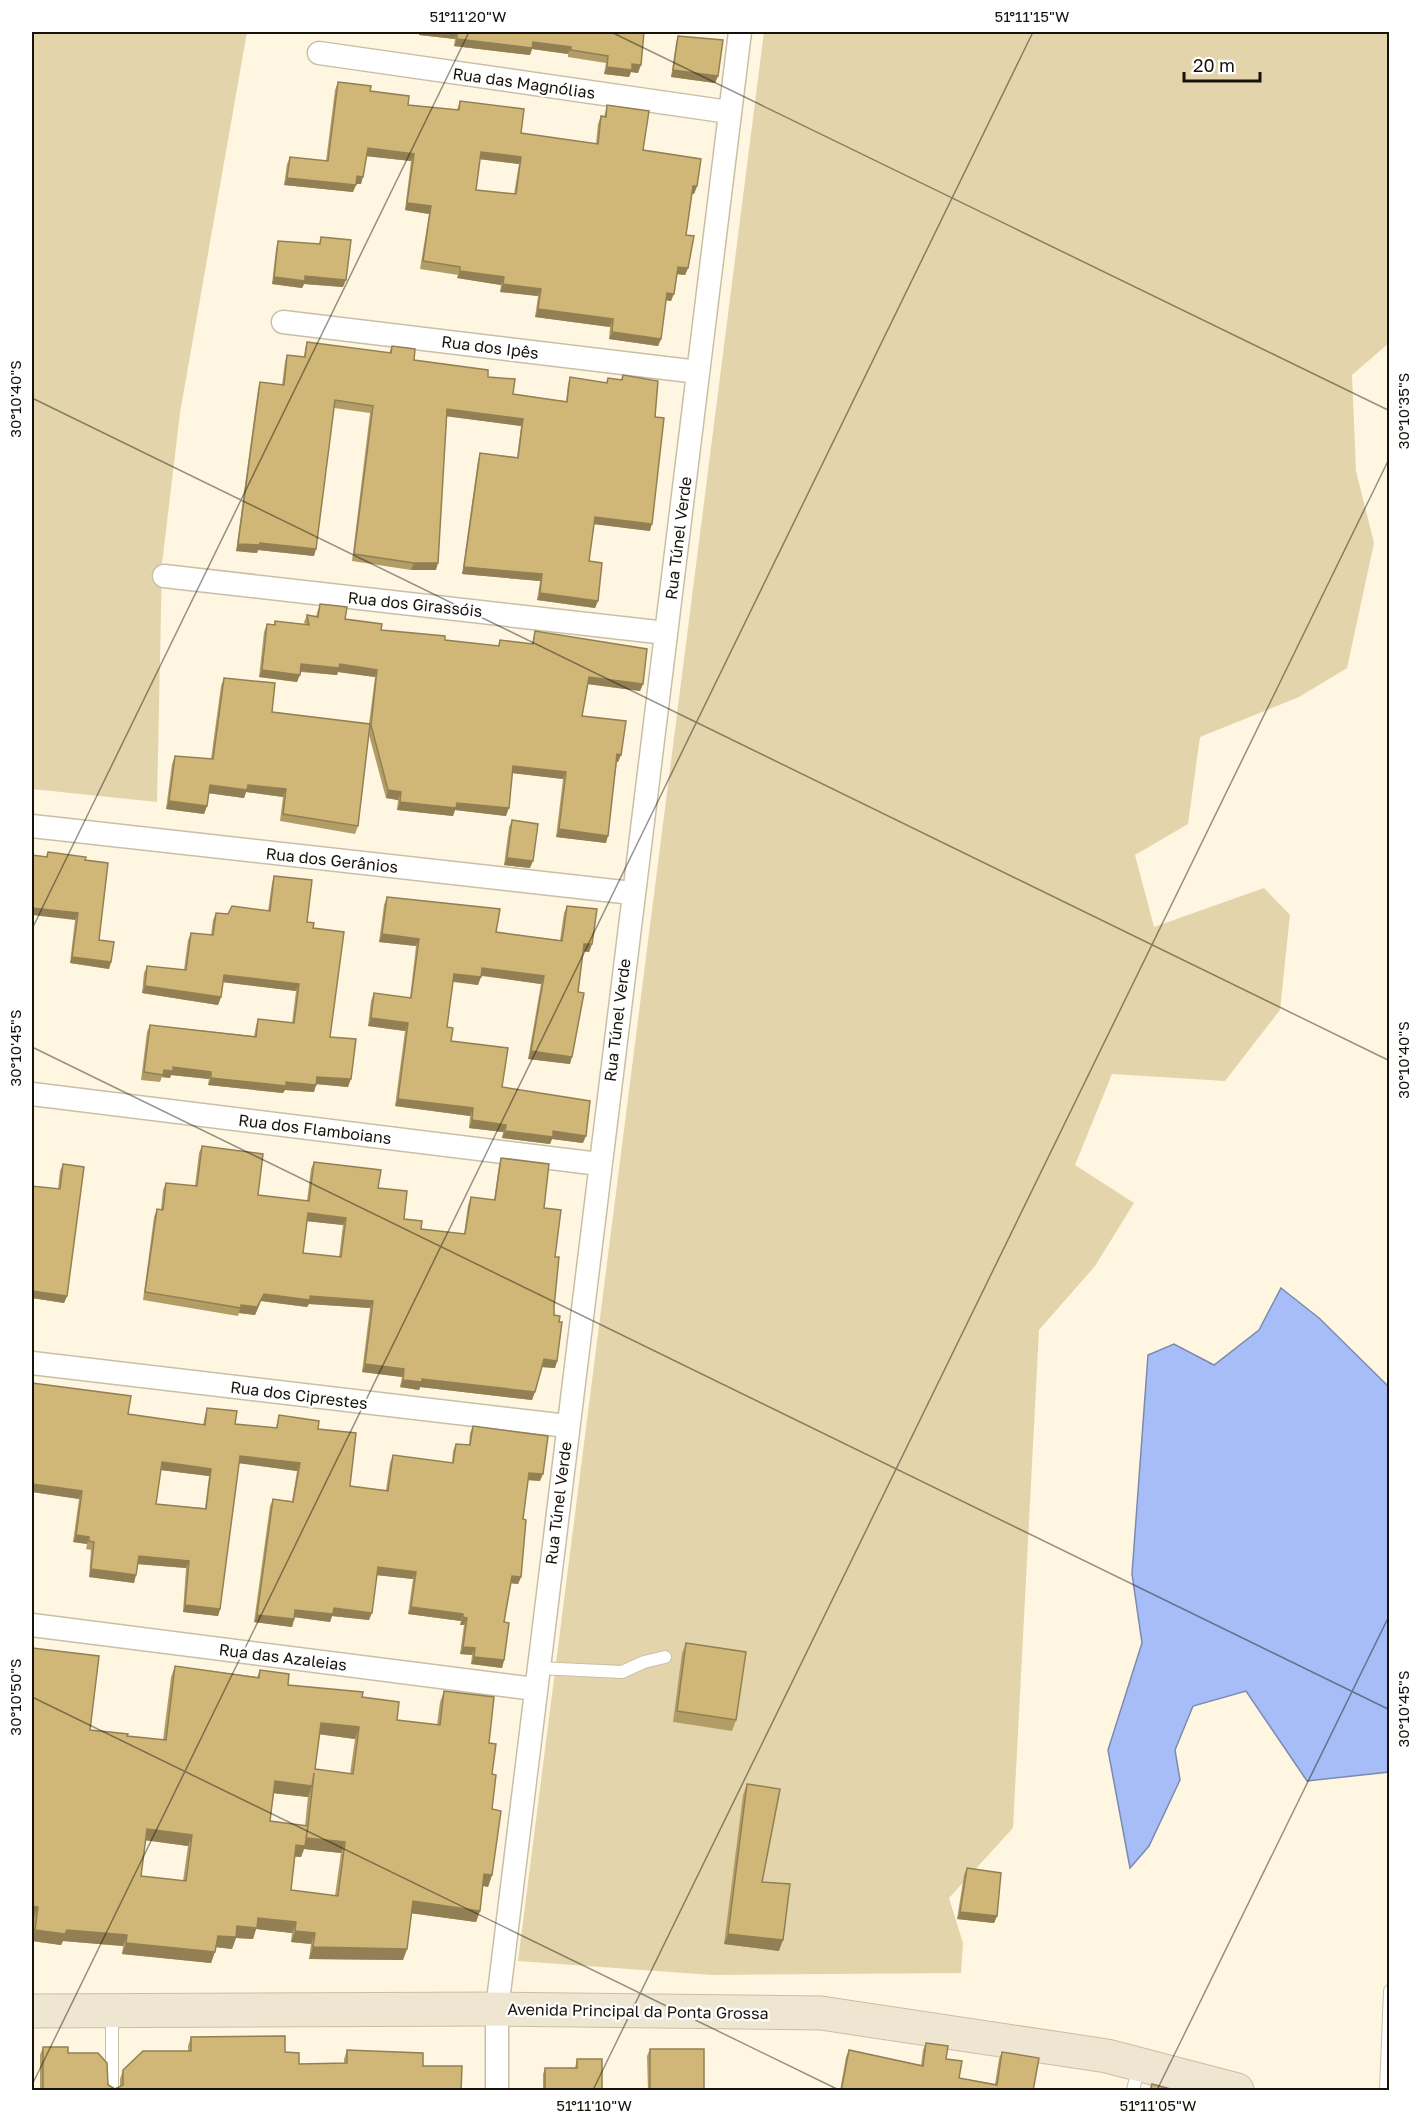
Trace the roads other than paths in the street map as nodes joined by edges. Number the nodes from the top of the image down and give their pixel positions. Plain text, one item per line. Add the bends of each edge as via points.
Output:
1 (740, 32) edge
2 (319, 53) dead end
3 (729, 112) junction
4 (283, 322) dead end
5 (698, 372) junction
6 (164, 576) dead end
7 (666, 633) junction
8 (32, 826) edge
9 (632, 893) junction
10 (32, 1094) edge
11 (599, 1164) junction
12 (32, 1363) edge
13 (567, 1426) junction
14 (32, 1625) edge
15 (665, 1657) dead end
16 (537, 1678) junction
17 (1389, 1991) edge
18 (497, 2009) junction
19 (32, 2011) edge
20 (112, 2011) junction
21 (1136, 2078) edge
22 (112, 2091) edge
23 (496, 2091) edge
24 (1237, 2091) edge
25 (1386, 2091) edge

1 - 3 street, Rua Túnel Verde
2 - 3 street, Rua das Magnólias
3 - 5 street, Rua Túnel Verde
4 - 5 street, Rua dos Ipês
5 - 7 street, Rua Túnel Verde
6 - 7 street, Rua dos Girassóis
7 - 9 street, Rua Túnel Verde
8 - 9 street, Rua dos Gerânios
9 - 11 street, Rua Túnel Verde
10 - 11 street, Rua dos Flamboians
11 - 13 street, Rua Túnel Verde
12 - 13 street, Rua dos Ciprestes
13 - 16 street, Rua Túnel Verde
14 - 16 street, Rua das Azaleias
15 - 16 lane via 622,1672
16 - 18 street, Rua Túnel Verde
17 - 25 lane
18 - 20 main road, Avenida Principal da Ponta Grossa
18 - 21 main road, Avenida Principal da Ponta Grossa via 821,2013 1107,2056
18 - 23 street, Rua Túnel Verde
19 - 20 main road, Avenida Principal da Ponta Grossa
20 - 22 lane
21 - 24 main road, Avenida Principal da Ponta Grossa

